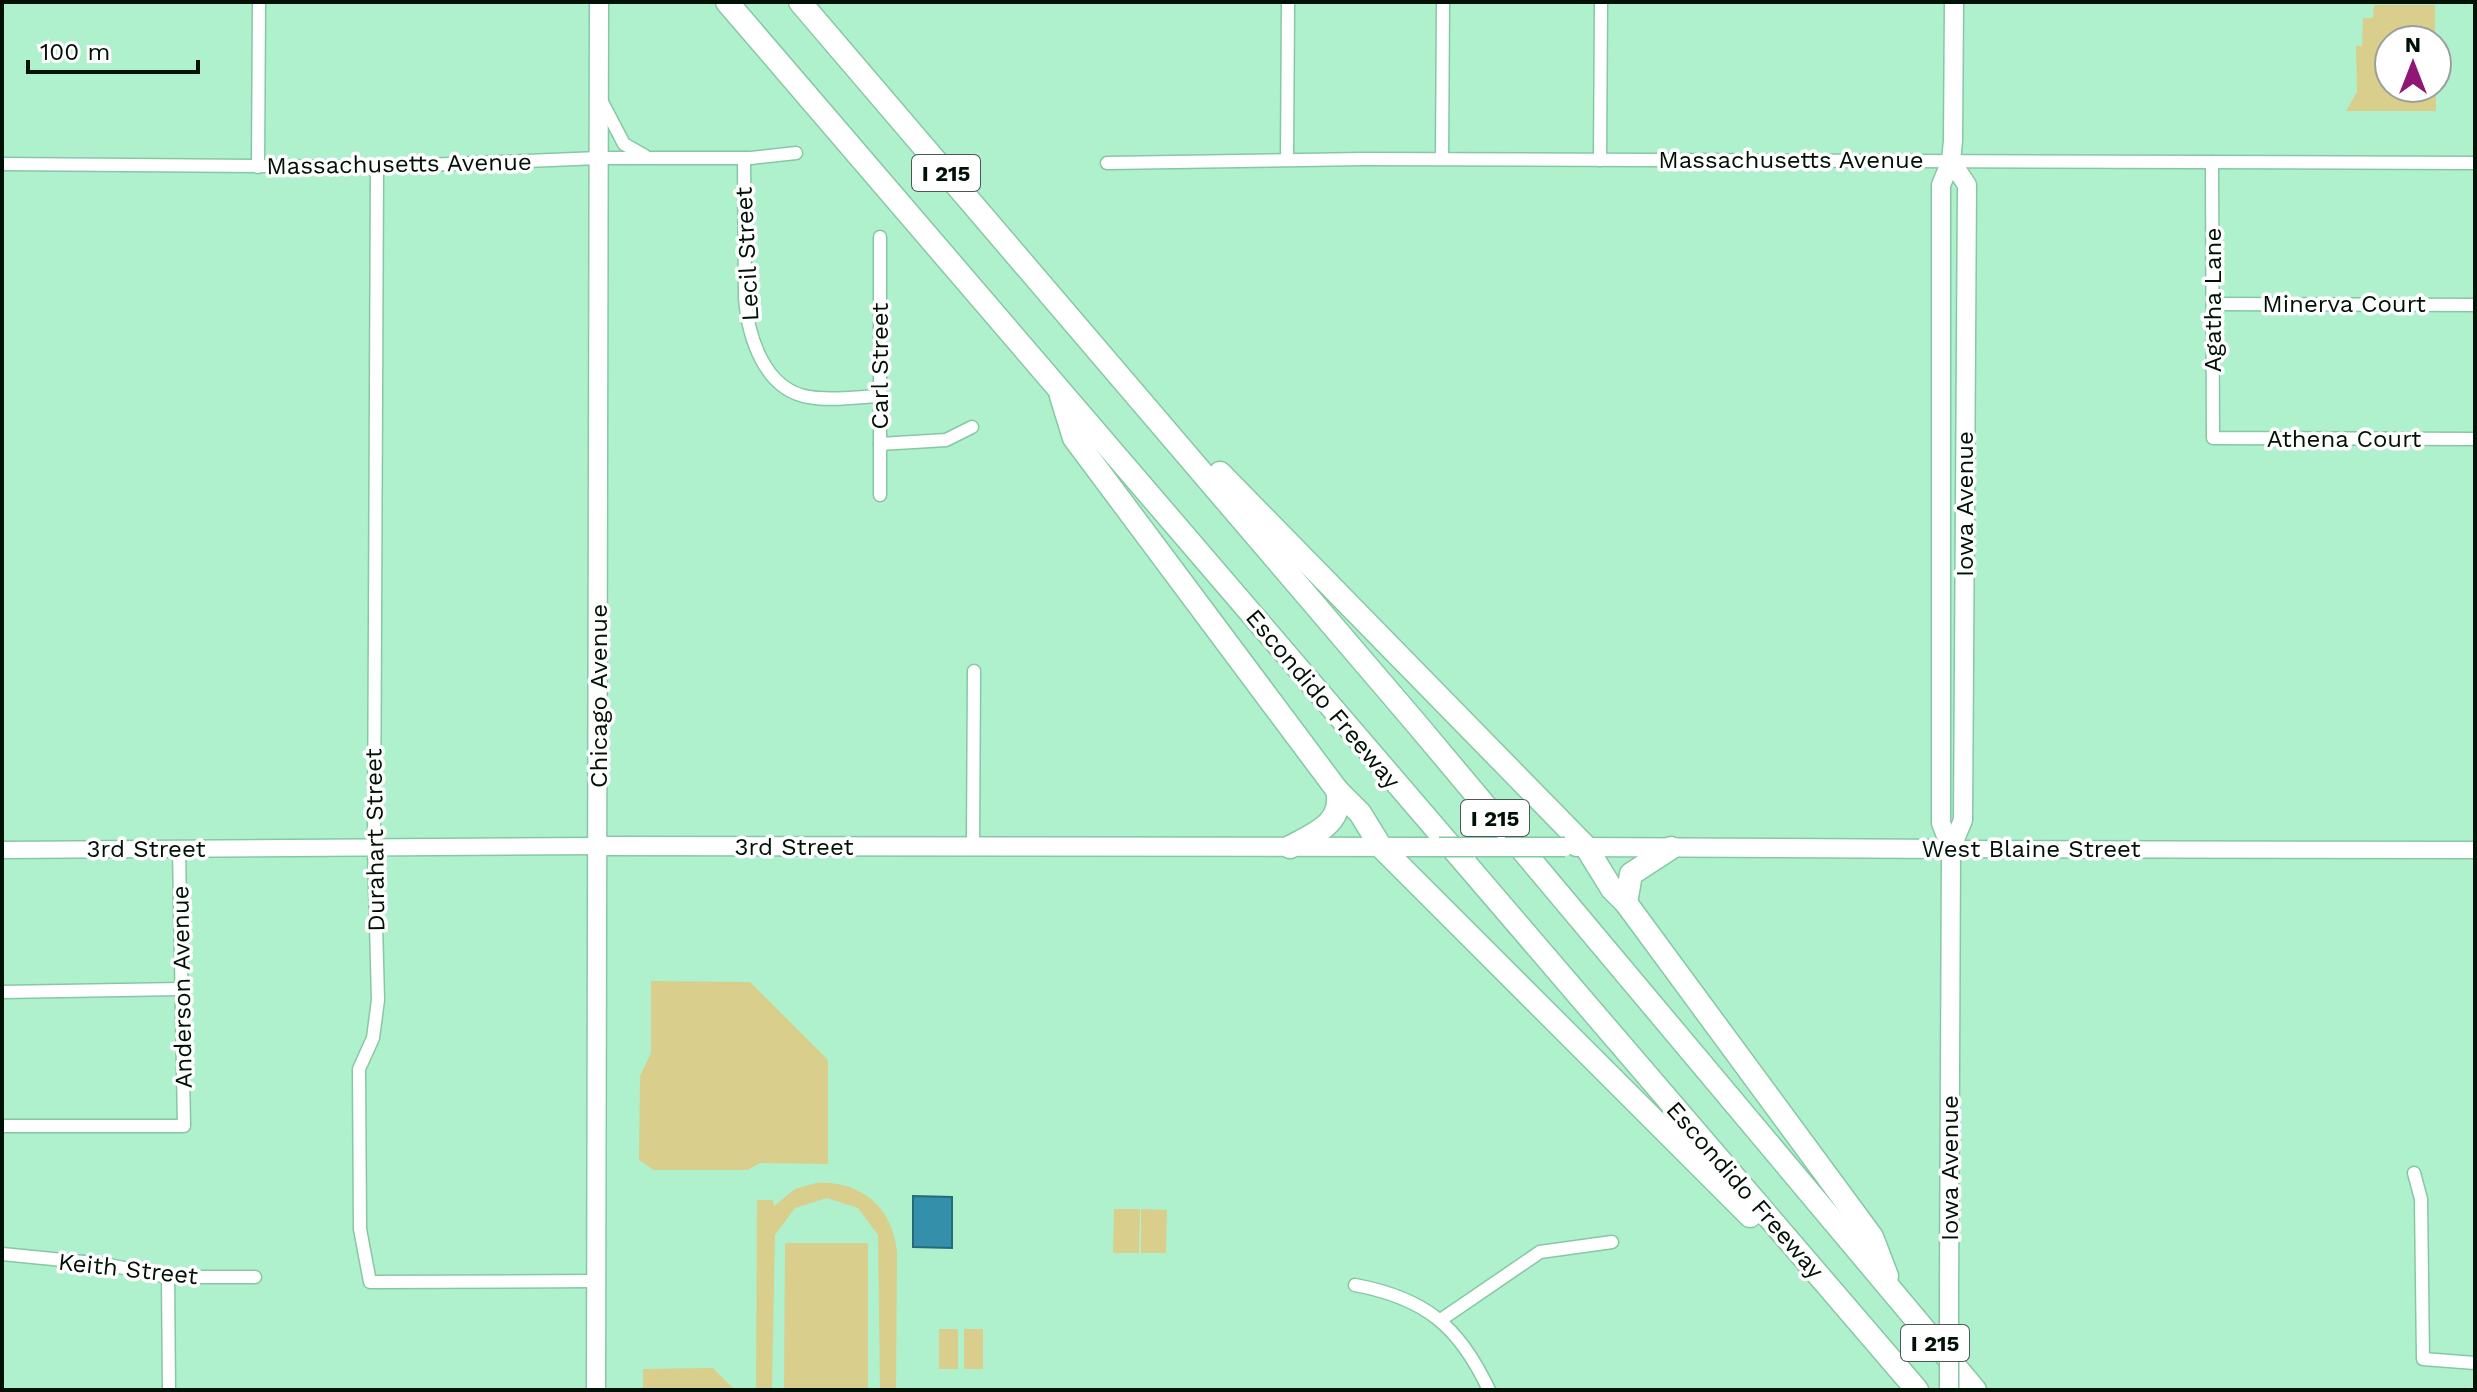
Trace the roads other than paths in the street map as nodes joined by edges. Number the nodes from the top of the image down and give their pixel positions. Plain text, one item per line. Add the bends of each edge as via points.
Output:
1 (259, 2) edge
2 (599, 2) edge
3 (800, 2) edge
4 (1288, 2) edge
5 (1443, 2) edge
6 (1601, 2) edge
7 (1954, 2) edge
8 (728, 3) edge
9 (599, 95) junction
10 (796, 153) dead end
11 (599, 158) junction
12 (647, 158) junction
13 (744, 158) junction
14 (1287, 159) junction
15 (1442, 159) junction
16 (1600, 160) junction
17 (1951, 161) junction
18 (2212, 162) junction
19 (1107, 163) dead end
20 (2475, 163) edge
21 (2, 164) edge
22 (258, 167) junction
23 (377, 167) junction
24 (880, 237) dead end
25 (2213, 304) junction
26 (2475, 305) edge
27 (1092, 344) junction
28 (1056, 384) junction
29 (879, 396) junction
30 (972, 427) dead end
31 (2213, 438) joint
32 (2475, 439) edge
33 (880, 444) junction
34 (880, 495) dead end
35 (974, 671) dead end
36 (1337, 790) junction
37 (599, 846) junction
38 (374, 847) junction
39 (973, 847) junction
40 (1290, 847) junction
41 (1390, 847) junction
42 (1576, 847) junction
43 (179, 848) junction
44 (1671, 848) junction
45 (1951, 849) junction
46 (2, 850) edge
47 (2475, 850) edge
48 (1626, 903) junction
49 (181, 989) junction
50 (2, 992) edge
51 (2, 1126) edge
52 (2414, 1173) dead end
53 (1612, 1242) dead end
54 (2, 1254) edge
55 (168, 1277) junction
56 (255, 1277) dead end
57 (596, 1281) junction
58 (1355, 1285) dead end
59 (1895, 1296) junction
60 (1442, 1319) junction
61 (1858, 1321) junction
62 (2475, 1363) edge
63 (169, 1390) edge
64 (596, 1390) edge
65 (1489, 1390) edge
66 (1917, 1390) edge
67 (1949, 1390) edge
68 (1975, 1390) edge

1 - 22 street
2 - 9 main road, Chicago Avenue
3 - 27 highway, Escondido Freeway / I 215
4 - 14 street
5 - 15 street
6 - 16 street
7 - 17 main road, Iowa Avenue
8 - 28 highway, Escondido Freeway / I 215
9 - 11 main road, Chicago Avenue
9 - 12 street via 624,144
10 - 13 street, Massachusetts Avenue
11 - 12 street, Massachusetts Avenue
11 - 23 street, Massachusetts Avenue
11 - 37 main road, Chicago Avenue
12 - 13 street, Massachusetts Avenue
13 - 29 street, Lecil Street via 745,298 757,355 777,380 807,398
14 - 15 street, Massachusetts Avenue
14 - 19 street, Massachusetts Avenue
15 - 16 street, Massachusetts Avenue
16 - 17 street, Massachusetts Avenue
17 - 18 street, Massachusetts Avenue
17 - 45 main road, Iowa Avenue via 1941,185 1941,823
18 - 20 street, Massachusetts Avenue
18 - 25 street, Agatha Lane
21 - 22 street, Massachusetts Avenue
22 - 23 street, Massachusetts Avenue
23 - 38 street, Durahart Street
24 - 29 street, Carl Street
25 - 26 street, Minerva Court
25 - 31 street, Agatha Lane
27 - 42 highway via 1421,674
27 - 59 highway, Escondido Freeway / I 215
28 - 36 highway via 1074,438
28 - 61 highway, Escondido Freeway / I 215
29 - 33 street, Carl Street
30 - 33 street via 946,440
31 - 32 street, Athena Court
33 - 34 street, Carl Street
35 - 39 street
36 - 40 highway via 1340,802 1333,819
36 - 41 highway
37 - 38 main road, 3rd Street
37 - 39 main road, 3rd Street
37 - 57 main road, Chicago Avenue
38 - 43 main road, 3rd Street
38 - 57 street, Durahart Street via 378,1000 373,1038 359,1069 360,1229 370,1282
39 - 40 main road, 3rd Street
40 - 41 main road, 3rd Street
41 - 42 main road, 3rd Street, bridge
41 - 61 highway via 1659,1127
42 - 44 main road, West Blaine Street
42 - 48 highway
43 - 46 main road, 3rd Street
43 - 49 street, Anderson Avenue
44 - 45 main road, West Blaine Street
44 - 48 highway via 1631,874
45 - 47 main road, West Blaine Street
45 - 67 main road, Iowa Avenue, bridge
48 - 59 highway via 1872,1237
49 - 50 street
49 - 51 street, Anderson Avenue via 184,1126
52 - 62 street via 2421,1199 2423,1359
53 - 60 street via 1540,1252
54 - 55 street, Keith Street via 104,1264
55 - 56 street, Keith Street
55 - 63 street
57 - 64 main road, Chicago Avenue
58 - 60 street via 1392,1291
59 - 68 highway, Escondido Freeway / I 215
60 - 65 street
61 - 66 highway, Escondido Freeway / I 215

